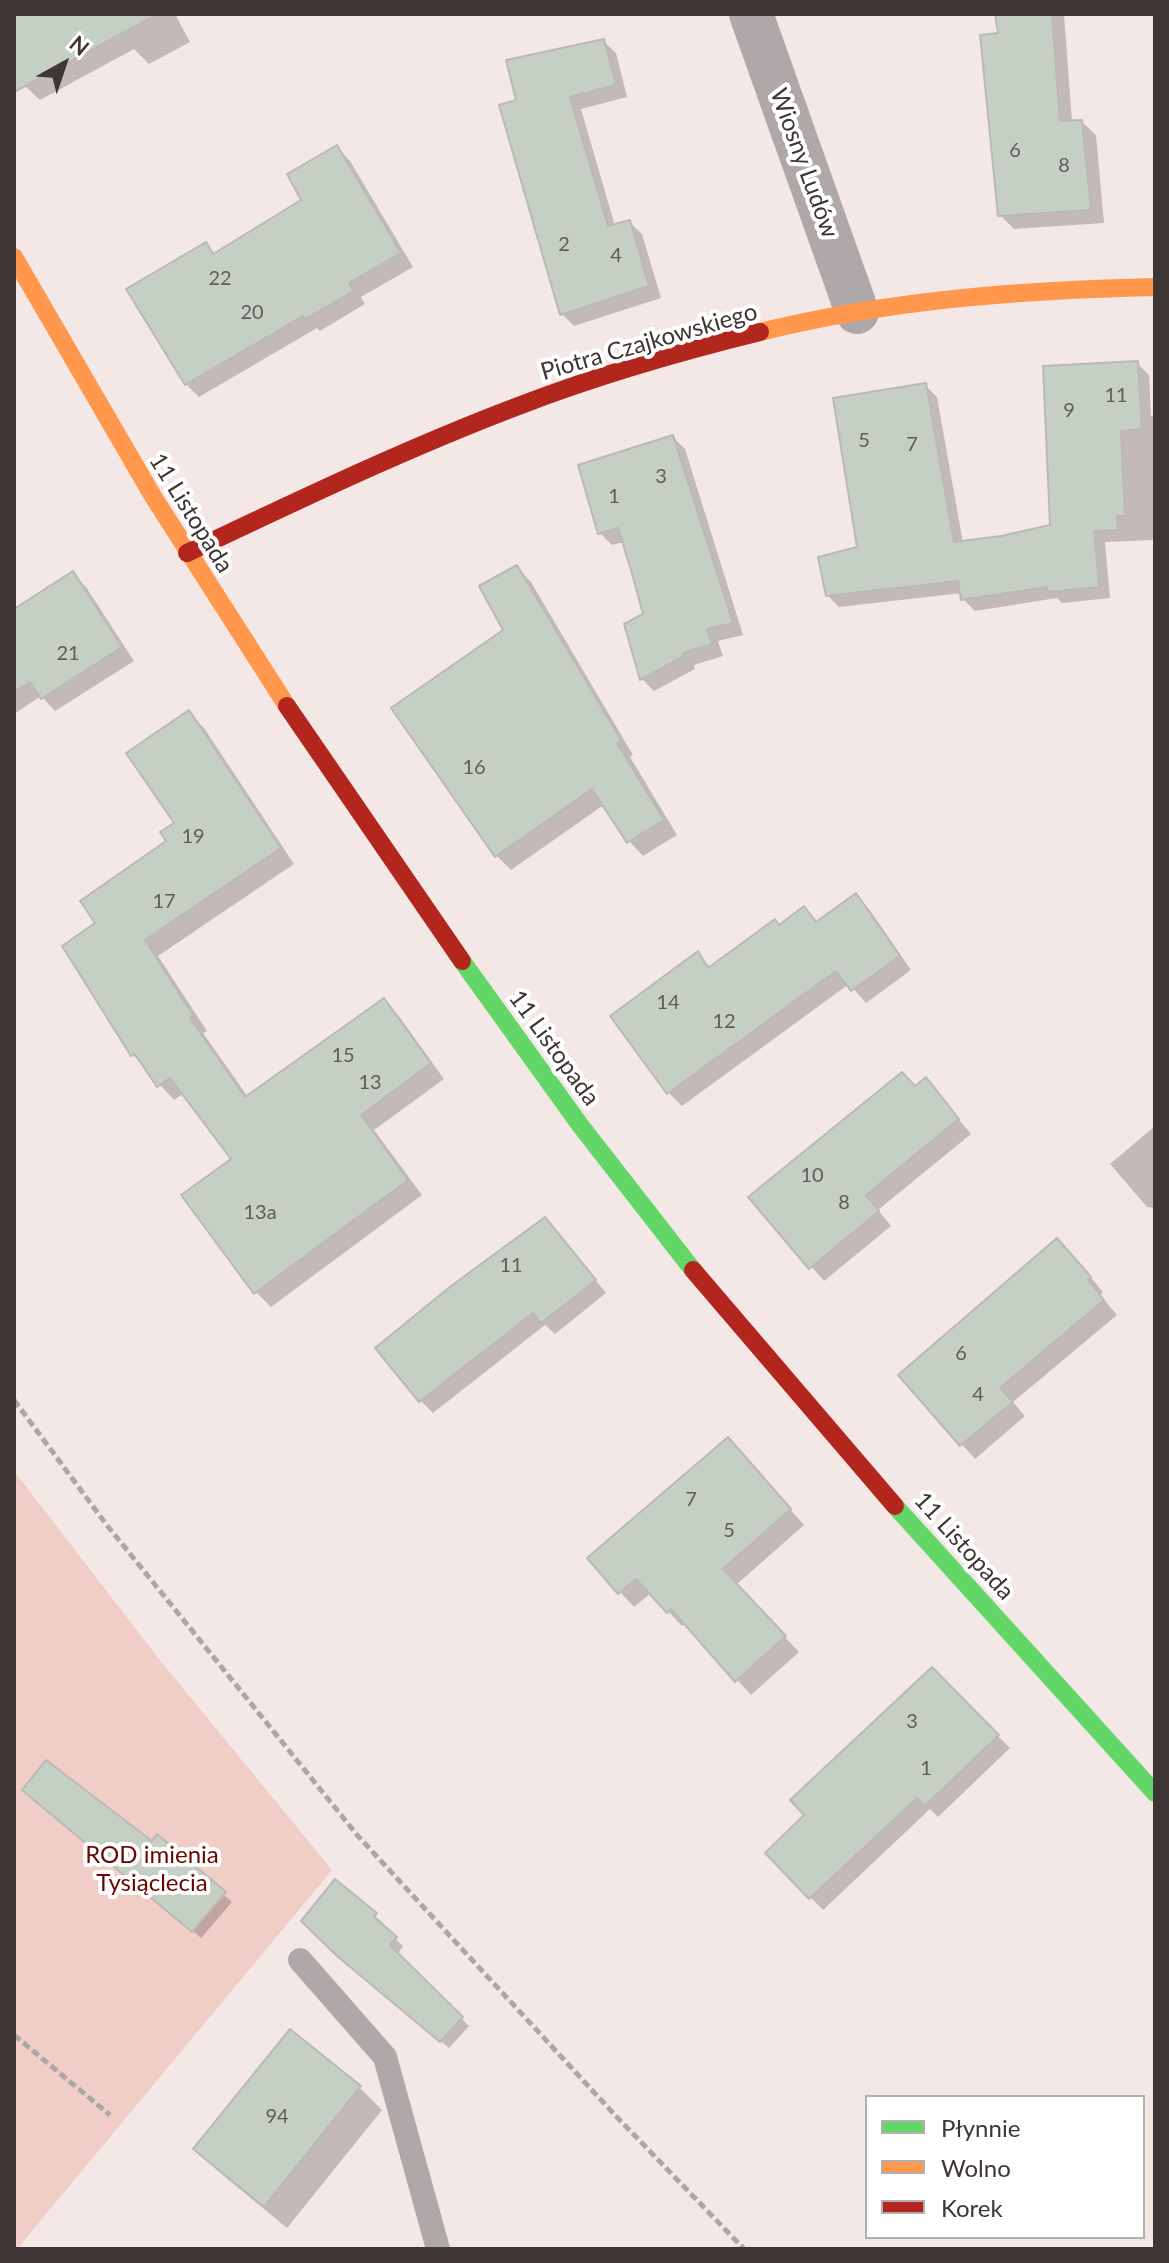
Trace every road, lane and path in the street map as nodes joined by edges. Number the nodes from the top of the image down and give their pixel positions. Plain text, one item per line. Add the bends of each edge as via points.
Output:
1 (751, 14) edge
2 (14, 257) edge
3 (1155, 287) edge
4 (857, 312) junction
5 (187, 553) junction
6 (14, 1400) edge
7 (1155, 1793) edge
8 (300, 1960) dead end
9 (14, 2035) edge
10 (110, 2115) dead end
11 (438, 2249) edge
12 (744, 2249) edge

1 - 4 street, Wiosny Ludów
2 - 5 street, 11 Listopada
3 - 4 street, Piotra Czajkowskiego via 990,295
4 - 5 street, Piotra Czajkowskiego via 661,360 525,403 412,448
5 - 7 street, 11 Listopada via 345,794 616,1173 811,1409
6 - 12 path via 106,1524 358,1836
8 - 11 lane via 385,2057
9 - 10 path

